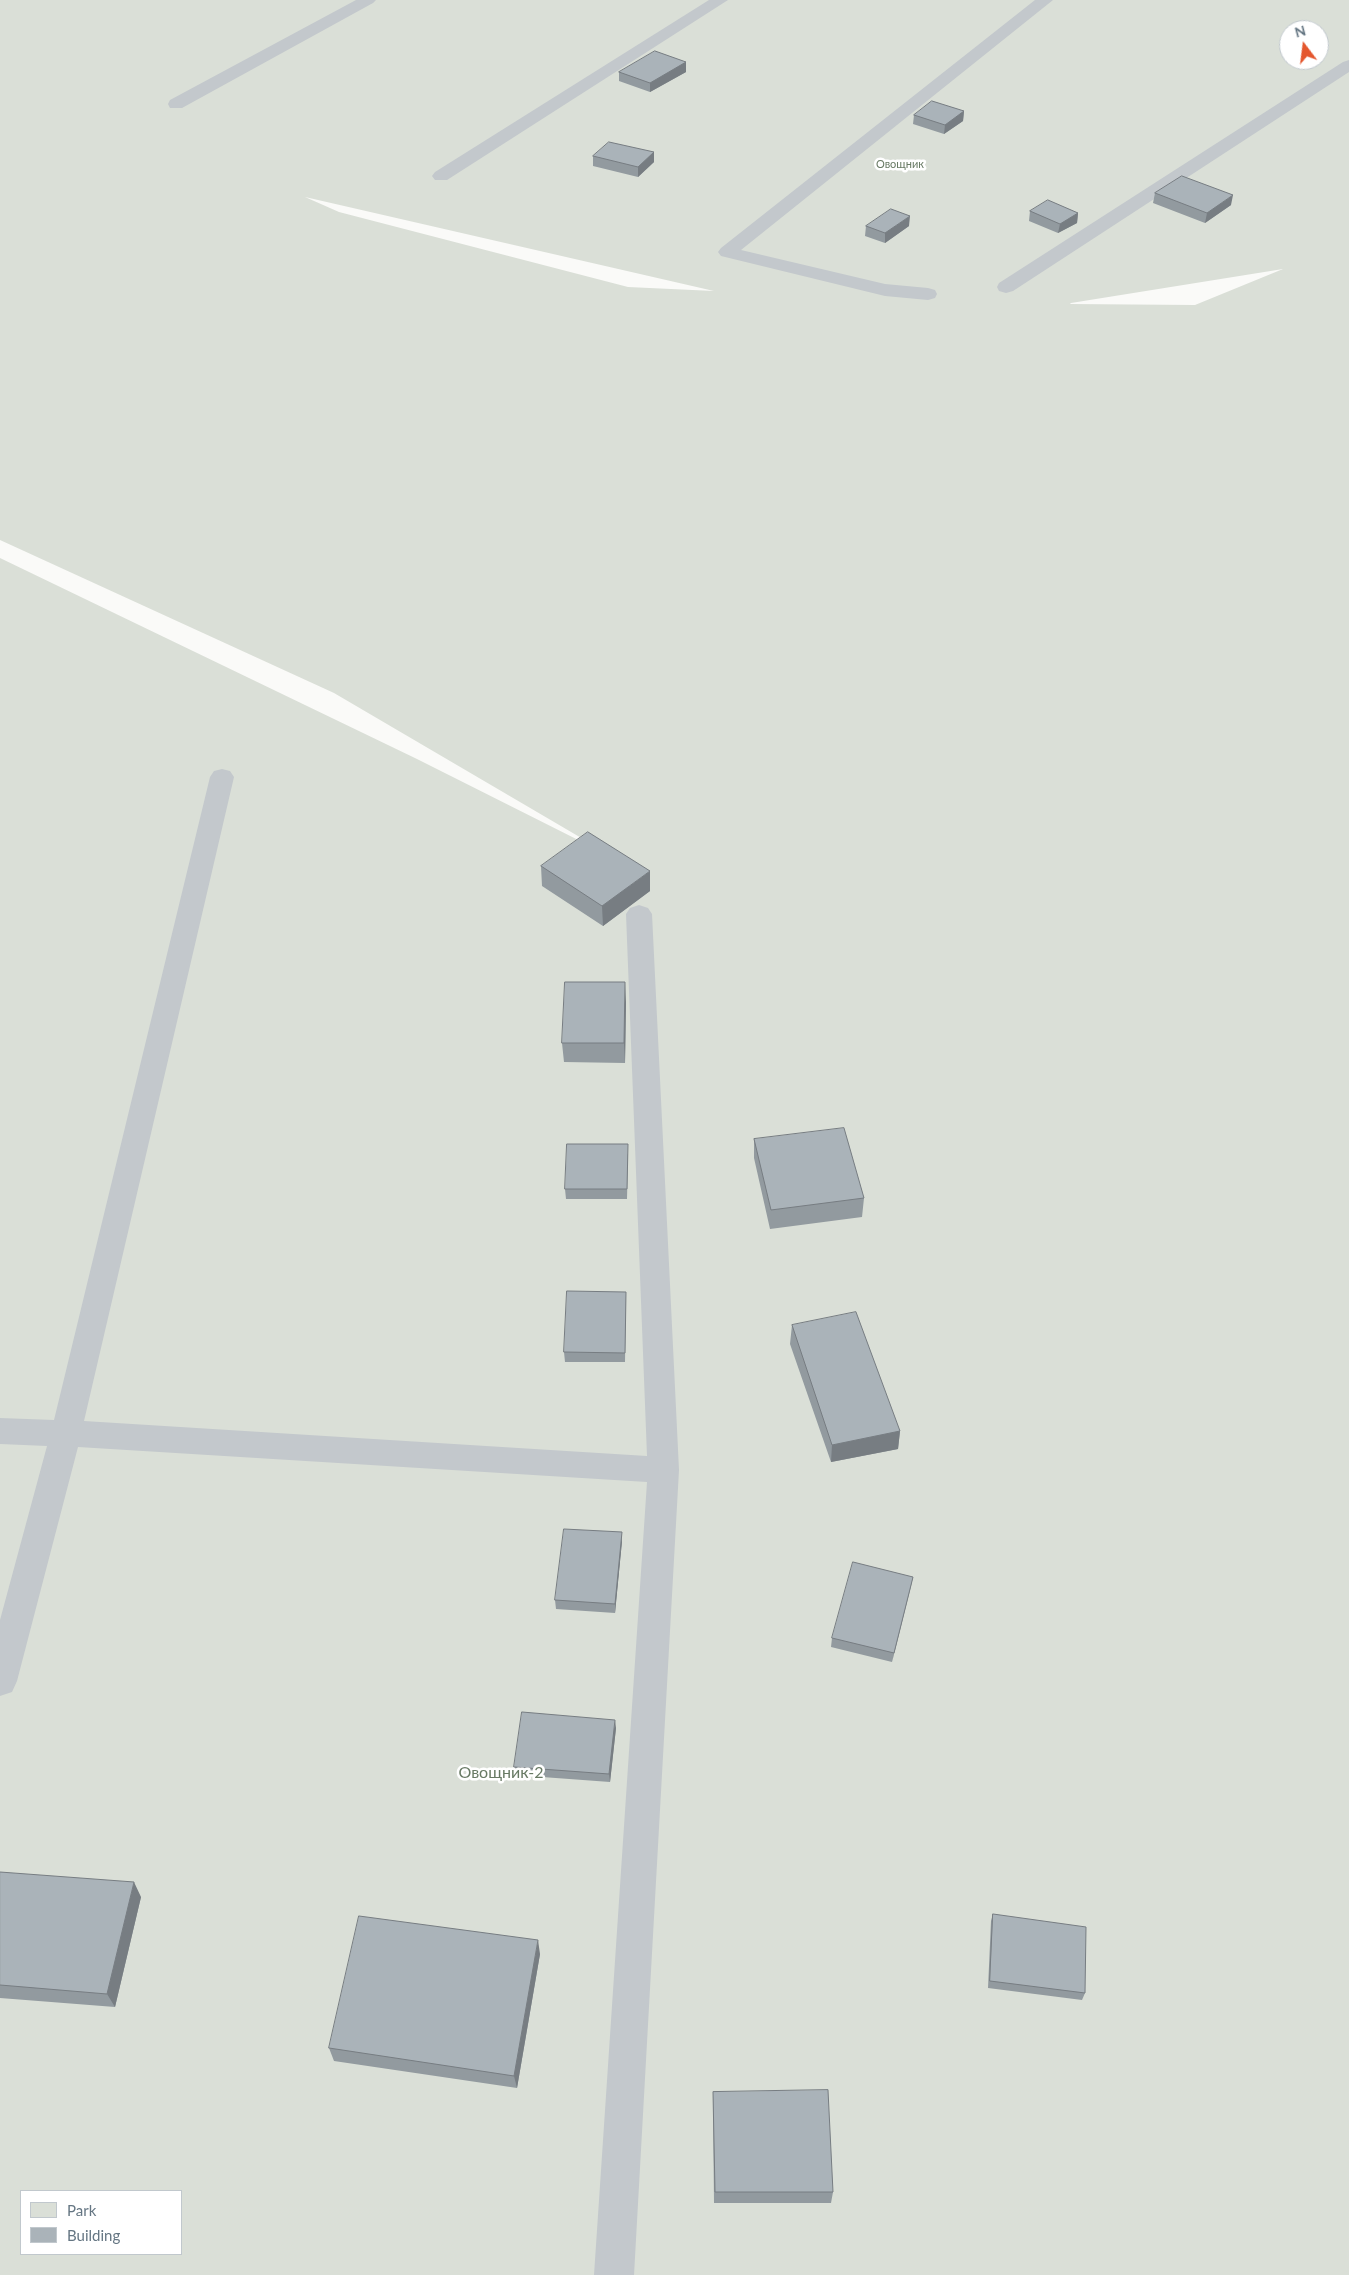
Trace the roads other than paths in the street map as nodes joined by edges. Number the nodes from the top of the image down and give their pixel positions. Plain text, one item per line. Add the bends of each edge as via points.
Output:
1 (368, 0) edge
2 (720, 0) edge
3 (1045, 0) edge
4 (1349, 65) edge
5 (176, 104) dead end
6 (441, 176) dead end
7 (1006, 287) dead end
8 (928, 294) dead end
9 (222, 777) dead end
10 (639, 914) dead end
11 (0, 1431) edge
12 (66, 1433) junction
13 (663, 1470) junction
14 (0, 1681) edge
15 (614, 2275) edge

1 - 5 lane
2 - 6 lane
3 - 8 lane via 727,252 884,290
4 - 7 lane
9 - 12 lane
10 - 13 lane
11 - 12 lane
12 - 13 lane
12 - 14 lane
13 - 15 lane

